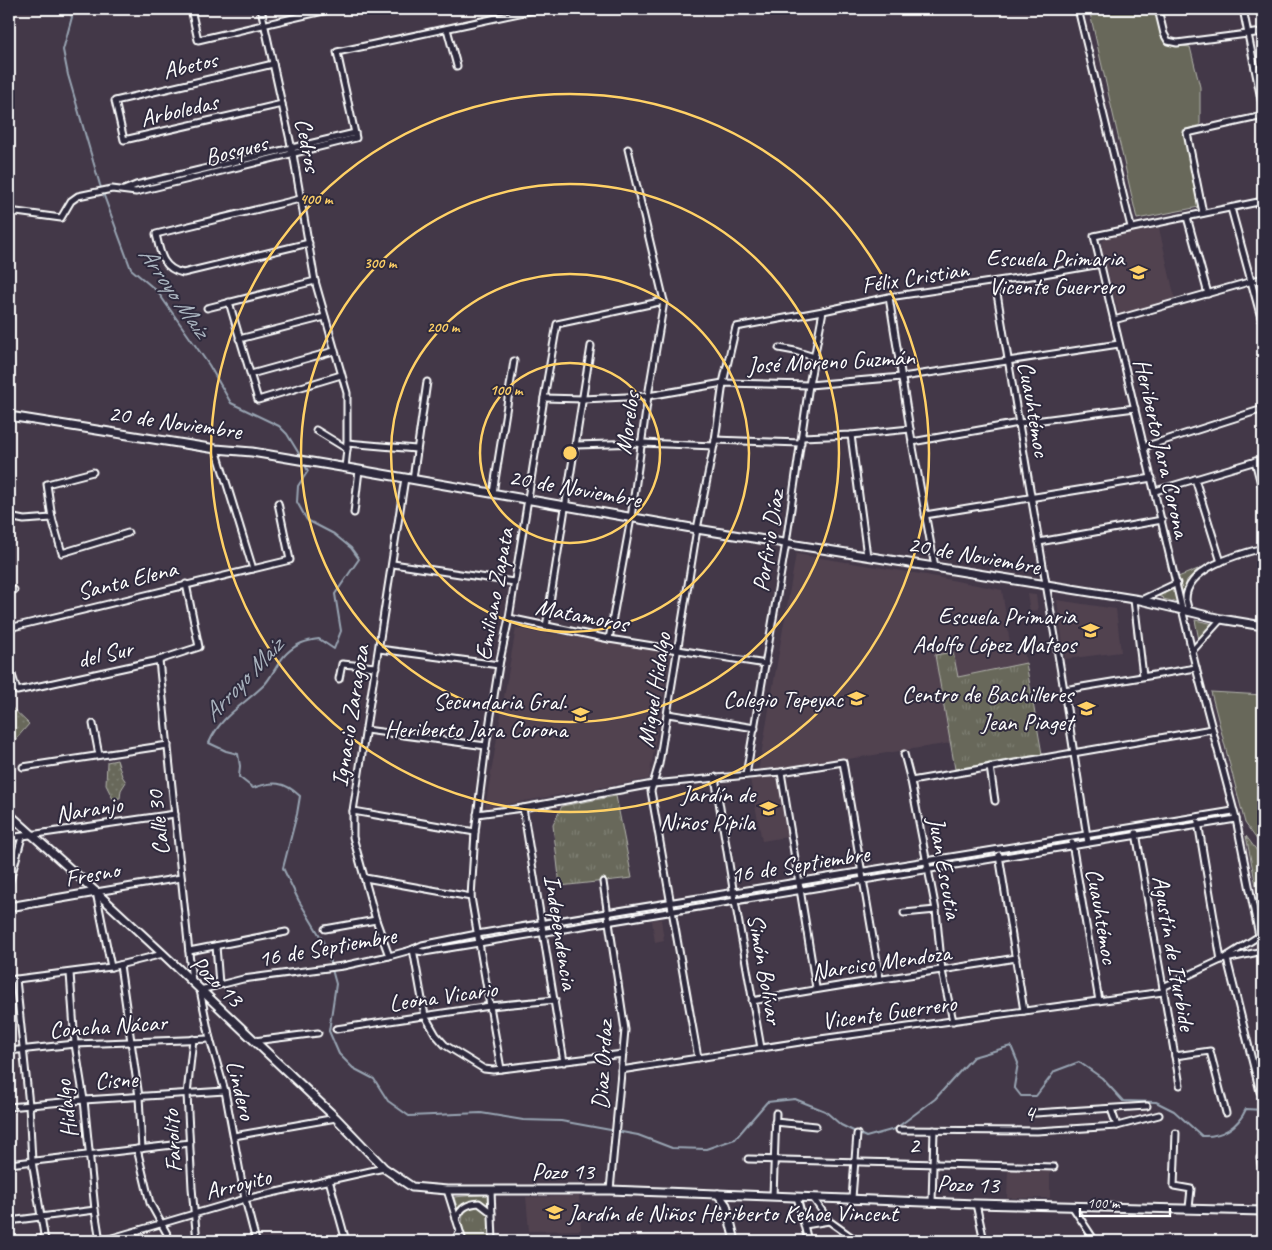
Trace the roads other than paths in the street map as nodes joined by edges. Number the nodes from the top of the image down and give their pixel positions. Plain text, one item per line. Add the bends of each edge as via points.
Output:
1 (191, 9) edge
2 (261, 9) edge
3 (332, 9) edge
4 (1078, 9) edge
5 (1158, 9) edge
6 (1243, 9) edge
7 (538, 10) edge
8 (264, 25) junction
9 (447, 29) junction
10 (1263, 32) edge
11 (1248, 34) junction
12 (273, 64) junction
13 (457, 66) dead end
14 (1261, 88) edge
15 (115, 101) joint
16 (282, 104) junction
17 (1263, 109) edge
18 (1263, 116) edge
19 (628, 149) dead end
20 (292, 151) junction
21 (300, 199) junction
22 (1263, 201) edge
23 (1231, 208) junction
24 (9, 211) edge
25 (1203, 214) junction
26 (1186, 217) junction
27 (1131, 227) junction
28 (309, 243) junction
29 (1101, 264) junction
30 (1038, 275) junction
31 (1263, 278) edge
32 (315, 281) junction
33 (995, 282) junction
34 (1252, 282) junction
35 (1040, 288) dead end
36 (1208, 294) junction
37 (889, 297) junction
38 (664, 301) junction
39 (229, 302) junction
40 (206, 308) dead end
41 (823, 311) junction
42 (9, 312) edge
43 (325, 317) junction
44 (9, 320) edge
45 (1114, 320) junction
46 (1263, 325) edge
47 (736, 327) joint
48 (239, 339) junction
49 (1119, 344) junction
50 (592, 346) dead end
51 (780, 348) dead end
52 (334, 351) junction
53 (814, 357) junction
54 (514, 361) dead end
55 (1008, 362) junction
56 (251, 374) junction
57 (341, 375) junction
58 (902, 377) junction
59 (427, 382) dead end
60 (723, 383) junction
61 (808, 385) junction
62 (648, 396) junction
63 (544, 398) junction
64 (583, 399) junction
65 (1135, 408) junction
66 (1263, 409) edge
67 (9, 416) edge
68 (1019, 423) junction
69 (910, 429) junction
70 (316, 430) dead end
71 (851, 435) junction
72 (715, 440) junction
73 (801, 440) junction
74 (912, 442) junction
75 (642, 443) junction
76 (576, 445) junction
77 (347, 446) junction
78 (714, 446) junction
79 (1144, 447) junction
80 (216, 449) junction
81 (416, 449) junction
82 (1263, 459) edge
83 (1254, 461) junction
84 (345, 468) junction
85 (359, 470) junction
86 (93, 472) dead end
87 (409, 478) junction
88 (1152, 478) junction
89 (1195, 479) junction
90 (1155, 491) junction
91 (1263, 492) edge
92 (493, 493) junction
93 (1031, 499) junction
94 (528, 500) junction
95 (278, 503) dead end
96 (566, 506) junction
97 (354, 513) dead end
98 (925, 515) junction
99 (9, 517) edge
100 (52, 518) junction
101 (631, 518) junction
102 (1162, 520) junction
103 (698, 529) junction
104 (128, 533) dead end
105 (786, 542) junction
106 (1039, 542) junction
107 (1263, 548) edge
108 (867, 556) junction
109 (1221, 562) junction
110 (393, 564) junction
111 (935, 567) junction
112 (253, 569) junction
113 (514, 582) junction
114 (1177, 583) junction
115 (186, 584) junction
116 (1046, 586) junction
117 (1137, 600) junction
118 (1186, 611) junction
119 (509, 618) junction
120 (1221, 619) junction
121 (1263, 626) edge
122 (546, 627) junction
123 (9, 628) edge
124 (609, 639) junction
125 (379, 649) junction
126 (679, 650) junction
127 (1193, 650) junction
128 (159, 660) junction
129 (766, 664) junction
130 (9, 665) edge
131 (499, 665) junction
132 (376, 667) junction
133 (1196, 668) junction
134 (1144, 676) junction
135 (339, 679) dead end
136 (1064, 690) junction
137 (668, 714) junction
138 (93, 724) dead end
139 (755, 728) junction
140 (1212, 729) junction
141 (366, 730) junction
142 (168, 745) junction
143 (486, 746) junction
144 (1073, 752) junction
145 (904, 754) dead end
146 (99, 756) junction
147 (23, 767) dead end
148 (990, 767) junction
149 (781, 772) junction
150 (746, 776) junction
151 (716, 777) junction
152 (911, 781) junction
153 (653, 784) junction
154 (995, 801) dead end
155 (523, 808) junction
156 (353, 811) junction
157 (1233, 811) junction
158 (9, 814) edge
159 (175, 814) junction
160 (477, 814) junction
161 (1197, 817) junction
162 (1236, 819) junction
163 (1198, 825) junction
164 (1135, 827) junction
165 (475, 832) junction
166 (1086, 835) junction
167 (32, 836) junction
168 (1136, 836) junction
169 (22, 837) junction
170 (9, 838) edge
171 (1071, 838) junction
172 (1088, 843) junction
173 (1072, 846) junction
174 (998, 850) junction
175 (1000, 858) junction
176 (927, 862) junction
177 (928, 869) junction
178 (861, 872) junction
179 (181, 878) junction
180 (365, 878) junction
181 (863, 880) junction
182 (798, 881) junction
183 (602, 882) dead end
184 (9, 884) edge
185 (800, 890) junction
186 (96, 892) junction
187 (734, 893) junction
188 (471, 897) junction
189 (735, 901) junction
190 (671, 904) junction
191 (9, 908) edge
192 (936, 910) junction
193 (672, 912) junction
194 (607, 913) junction
195 (904, 913) dead end
196 (376, 920) junction
197 (608, 921) junction
198 (542, 924) junction
199 (325, 929) dead end
200 (286, 932) dead end
201 (544, 932) junction
202 (477, 934) junction
203 (1259, 936) junction
204 (479, 942) junction
205 (1263, 945) edge
206 (216, 946) junction
207 (412, 950) junction
208 (189, 951) junction
209 (1263, 951) edge
210 (163, 954) junction
211 (389, 956) junction
212 (1016, 958) junction
213 (1224, 960) junction
214 (120, 965) junction
215 (111, 967) junction
216 (942, 971) junction
217 (70, 973) junction
218 (16, 979) junction
219 (880, 979) junction
220 (9, 980) edge
221 (192, 982) junction
222 (220, 984) junction
223 (816, 988) junction
224 (200, 990) junction
225 (1163, 990) junction
226 (555, 1000) junction
227 (752, 1001) junction
228 (1099, 1001) junction
229 (490, 1006) junction
230 (1024, 1011) junction
231 (425, 1016) junction
232 (953, 1021) junction
233 (336, 1029) dead end
234 (318, 1033) dead end
235 (193, 1038) junction
236 (210, 1038) junction
237 (132, 1040) junction
238 (253, 1041) junction
239 (75, 1044) junction
240 (761, 1048) junction
241 (22, 1050) junction
242 (9, 1051) edge
243 (623, 1054) junction
244 (1175, 1056) junction
245 (698, 1058) junction
246 (564, 1062) junction
247 (501, 1069) junction
248 (621, 1070) junction
249 (1180, 1085) dead end
250 (225, 1091) junction
251 (1260, 1092) dead end
252 (187, 1094) junction
253 (139, 1097) junction
254 (84, 1100) junction
255 (29, 1105) junction
256 (1147, 1106) dead end
257 (9, 1107) edge
258 (1111, 1109) junction
259 (776, 1113) dead end
260 (1035, 1113) dead end
261 (1226, 1113) dead end
262 (1159, 1115) dead end
263 (336, 1118) junction
264 (775, 1122) junction
265 (816, 1126) dead end
266 (1117, 1126) junction
267 (899, 1130) dead end
268 (934, 1130) junction
269 (1176, 1133) dead end
270 (857, 1134) dead end
271 (234, 1136) junction
272 (190, 1143) junction
273 (140, 1149) junction
274 (89, 1154) junction
275 (774, 1158) junction
276 (1260, 1158) dead end
277 (748, 1159) dead end
278 (32, 1161) junction
279 (855, 1161) junction
280 (934, 1163) junction
281 (9, 1164) edge
282 (1054, 1167) dead end
283 (384, 1168) junction
284 (1263, 1178) edge
285 (329, 1180) junction
286 (446, 1190) junction
287 (492, 1190) junction
288 (610, 1190) junction
289 (718, 1194) junction
290 (772, 1196) junction
291 (797, 1197) junction
292 (813, 1198) junction
293 (852, 1198) junction
294 (246, 1200) junction
295 (932, 1202) junction
296 (976, 1204) junction
297 (1072, 1206) junction
298 (1189, 1208) junction
299 (95, 1210) junction
300 (1263, 1210) edge
301 (492, 1213) junction
302 (194, 1214) junction
303 (42, 1217) junction
304 (455, 1220) junction
305 (9, 1221) edge
306 (829, 1221) junction
307 (161, 1224) junction
308 (804, 1225) junction
309 (459, 1233) junction
310 (126, 1235) junction
311 (45, 1241) edge
312 (101, 1241) edge
313 (127, 1241) edge
314 (171, 1241) edge
315 (197, 1241) edge
316 (256, 1241) edge
317 (345, 1241) edge
318 (454, 1241) edge
319 (463, 1241) edge
320 (494, 1241) edge
321 (735, 1241) edge
322 (808, 1241) edge
323 (857, 1241) edge
324 (984, 1241) edge
325 (1096, 1241) edge

1 - 8 street via 198,40
2 - 8 street, Cedros
3 - 8 street
4 - 27 street
5 - 11 street via 1168,41 1177,43
6 - 11 street
7 - 9 street
8 - 12 street, Cedros
9 - 13 street
9 - 20 street, Bosques via 337,52 355,136
10 - 11 street
11 - 14 street
12 - 15 street, Abetos
12 - 16 street, Cedros
14 - 17 street
15 - 16 street, Arboledas via 124,140
16 - 20 street, Cedros
18 - 25 street via 1187,133
19 - 38 street
20 - 21 street, Cedros
20 - 24 street, Bosques via 136,192 112,189 78,196 61,218
21 - 28 street, Cedros
21 - 28 street via 156,234 167,266 173,272 183,274
22 - 23 street
23 - 25 street
23 - 34 street
25 - 26 street
26 - 27 street
26 - 36 street
27 - 29 street, Heriberto Jara Corona via 1094,236
28 - 32 street, Cedros
29 - 30 street, Félix Cristian
29 - 45 street, Heriberto Jara Corona
30 - 33 street, Félix Cristian
30 - 35 street
31 - 34 street
32 - 39 street
32 - 43 street, Cedros
33 - 37 street, Félix Cristian
33 - 55 street, Cuauhtémoc
34 - 36 street
34 - 46 street
36 - 45 street
37 - 41 street, Félix Cristian
37 - 58 street
38 - 62 street, Morelos
38 - 63 street, Emiliano Zapata via 557,324
39 - 40 street
39 - 48 street
41 - 47 street, Félix Cristian
41 - 53 street, Porfirio Díaz
42 - 44 street
43 - 48 street
43 - 52 street, Cedros
45 - 49 street, Heriberto Jara Corona
47 - 60 street, Miguel Hidalgo
48 - 56 street
49 - 55 street, José Moreno Guzmán
49 - 65 street, Heriberto Jara Corona
50 - 64 street
51 - 53 street
52 - 56 street
52 - 57 street, Cedros
53 - 61 street, Porfirio Díaz
54 - 92 street
55 - 58 street, José Moreno Guzmán
55 - 68 street, Cuauhtémoc
56 - 57 street via 258,400
57 - 77 street, Cedros via 347,393
58 - 61 street, José Moreno Guzmán
58 - 69 street
59 - 81 street, Ignacio Zaragoza
60 - 61 street, José Moreno Guzmán
60 - 62 street, José Moreno Guzmán
60 - 72 street, Miguel Hidalgo
61 - 73 street, Porfirio Díaz
62 - 64 street, José Moreno Guzmán
62 - 75 street, Morelos
63 - 64 street, José Moreno Guzmán
63 - 94 street, Emiliano Zapata
64 - 76 street
65 - 68 street
65 - 79 street, Heriberto Jara Corona
66 - 79 street
67 - 80 main road, 20 de Noviembre
68 - 74 street
68 - 93 street, Cuauhtémoc
69 - 71 street
69 - 74 street
70 - 77 street
71 - 73 street
71 - 108 street
72 - 73 street
72 - 78 street, Miguel Hidalgo
73 - 105 street, Porfirio Díaz
74 - 98 street
75 - 76 street
75 - 78 street
75 - 101 street, Morelos
76 - 96 street
77 - 81 street
77 - 84 street, Cedros
78 - 103 street, Miguel Hidalgo
79 - 88 street, Heriberto Jara Corona
80 - 84 main road, 20 de Noviembre
80 - 112 street
81 - 87 street, Ignacio Zaragoza
82 - 83 street
83 - 89 street
83 - 91 street
84 - 85 main road, 20 de Noviembre
85 - 87 main road, 20 de Noviembre
85 - 97 street
86 - 100 street via 48,484
87 - 92 main road, 20 de Noviembre
87 - 110 street, Ignacio Zaragoza
88 - 90 street, Heriberto Jara Corona
88 - 93 street
89 - 90 street
89 - 109 street
90 - 102 street, Heriberto Jara Corona
92 - 94 main road, 20 de Noviembre
93 - 98 street
93 - 106 street, Cuauhtémoc
94 - 96 main road, 20 de Noviembre
94 - 113 street, Emiliano Zapata
95 - 112 street, Santa Elena via 290,560
96 - 101 main road, 20 de Noviembre
96 - 122 street
98 - 111 street
99 - 100 street via 24,520
100 - 104 street via 62,553
101 - 103 main road, 20 de Noviembre
101 - 124 street, Morelos
102 - 106 street
102 - 114 street, Heriberto Jara Corona
103 - 105 main road, 20 de Noviembre
103 - 126 street, Miguel Hidalgo
105 - 108 main road, 20 de Noviembre
105 - 129 street, Porfirio Díaz
106 - 116 street, Cuauhtémoc
107 - 109 street
108 - 111 main road, 20 de Noviembre
109 - 118 street via 1193,580
110 - 113 street
110 - 125 street, Ignacio Zaragoza
111 - 116 main road, 20 de Noviembre
112 - 115 street, Santa Elena
113 - 119 street, Emiliano Zapata
114 - 117 street
114 - 118 street, Heriberto Jara Corona
115 - 123 street, Santa Elena
115 - 128 street, del Sur via 200,647
116 - 117 main road, 20 de Noviembre
116 - 136 street, Cuauhtémoc
117 - 118 main road, 20 de Noviembre
117 - 134 street
118 - 120 main road, 20 de Noviembre
118 - 127 street, Heriberto Jara Corona
119 - 122 street, Matamoros
119 - 131 street, Emiliano Zapata
120 - 121 main road, 20 de Noviembre
120 - 127 street
122 - 124 street, Matamoros
124 - 126 street, Matamoros
125 - 131 street
125 - 132 street, Ignacio Zaragoza
126 - 129 street, Matamoros
126 - 137 street, Miguel Hidalgo
127 - 133 street, Heriberto Jara Corona
128 - 130 street, del Sur via 17,692
128 - 142 street, Calle 30
129 - 139 street, Porfirio Díaz
131 - 143 street, Emiliano Zapata
132 - 135 street via 342,664
132 - 141 street, Ignacio Zaragoza
133 - 134 street
133 - 140 street, Heriberto Jara Corona
134 - 136 street
136 - 144 street, Cuauhtémoc
137 - 139 street
137 - 153 street, Miguel Hidalgo via 660,764
138 - 146 street
139 - 150 street, Porfirio Díaz
140 - 144 street
140 - 157 street, Heriberto Jara Corona
141 - 143 street
141 - 156 street, Ignacio Zaragoza
142 - 146 street
142 - 159 street, Calle 30
143 - 160 street, Emiliano Zapata
144 - 148 street
144 - 166 street, Cuauhtémoc
145 - 152 street, Juan Escutia
146 - 147 street
148 - 152 street
148 - 154 street
149 - 150 street
149 - 178 street via 843,762
149 - 182 street
150 - 151 street
151 - 153 street
151 - 187 street, Simón Bolívar
152 - 176 street, Juan Escutia
153 - 155 street
153 - 190 street, Miguel Hidalgo
155 - 160 street
155 - 198 street, Independencia
156 - 165 street
156 - 180 street, Ignacio Zaragoza via 353,837
157 - 161 street, 16 de Septiembre
157 - 162 street, Heriberto Jara Corona
158 - 167 main road, Pozo 13
159 - 167 street, Naranjo
159 - 179 street, Calle 30
160 - 165 street, Emiliano Zapata
161 - 163 street
161 - 164 street, 16 de Septiembre
162 - 163 street, 16 de Septiembre
162 - 203 street, Heriberto Jara Corona
163 - 168 street, 16 de Septiembre
163 - 213 street
164 - 166 street, 16 de Septiembre
164 - 168 street, Agustín de Iturbide
165 - 188 street, Emiliano Zapata
166 - 171 street, 16 de Septiembre
166 - 172 street, Cuauhtémoc
167 - 169 street, Naranjo
167 - 186 main road, Pozo 13
168 - 172 street, 16 de Septiembre
168 - 225 street, Agustín de Iturbide
169 - 170 street, Naranjo
169 - 184 street
171 - 173 street, Cuauhtémoc
171 - 174 street, 16 de Septiembre
172 - 173 street, 16 de Septiembre
173 - 175 street, 16 de Septiembre
173 - 228 street, Cuauhtémoc
174 - 175 street
174 - 176 street, 16 de Septiembre
175 - 177 street, 16 de Septiembre
175 - 212 street
176 - 177 street, Juan Escutia
176 - 178 street, 16 de Septiembre
177 - 181 street, 16 de Septiembre
177 - 192 street, Juan Escutia
178 - 181 street
178 - 182 street, 16 de Septiembre
179 - 186 street, Fresno
179 - 208 street, Calle 30
180 - 188 street
180 - 196 street, Ignacio Zaragoza
181 - 185 street, 16 de Septiembre
181 - 219 street
182 - 185 street
182 - 187 street, 16 de Septiembre
183 - 194 street, Diaz Ordaz
185 - 189 street, 16 de Septiembre
185 - 223 street
186 - 191 main road, Fresno
186 - 210 main road, Pozo 13
186 - 215 street
187 - 189 street, Simón Bolívar
187 - 190 street, 16 de Septiembre
188 - 202 street, Emiliano Zapata
189 - 193 street, 16 de Septiembre
189 - 227 street, Simón Bolívar
190 - 193 street, Miguel Hidalgo
190 - 194 street, 16 de Septiembre
192 - 195 street
192 - 216 street, Juan Escutia
193 - 197 street, 16 de Septiembre
193 - 245 street, Miguel Hidalgo
194 - 197 street, Diaz Ordaz
194 - 198 street, 16 de Septiembre
196 - 199 street
196 - 211 street, Ignacio Zaragoza
197 - 201 street, 16 de Septiembre
197 - 243 street, Diaz Ordaz via 625,1030
198 - 201 street, Independencia
198 - 202 street, 16 de Septiembre
200 - 206 street
201 - 204 street, 16 de Septiembre
201 - 226 street, Independencia
202 - 204 street, Emiliano Zapata
202 - 207 street, 16 de Septiembre via 422,944
203 - 205 street, Heriberto Jara Corona
203 - 213 street
204 - 207 street, 16 de Septiembre via 424,952
204 - 229 street, Emiliano Zapata
206 - 208 street
206 - 222 street
207 - 211 street, 16 de Septiembre
207 - 231 street
208 - 221 street, Calle 30
209 - 213 street, Vicente Guerrero
210 - 214 street
210 - 221 main road, Pozo 13
211 - 222 street, 16 de Septiembre
212 - 216 street, Narciso Mendoza
212 - 230 street
213 - 225 street, Vicente Guerrero
213 - 251 street
214 - 215 street
214 - 237 street
215 - 217 street
216 - 219 street, Narciso Mendoza
216 - 232 street, Juan Escutia
217 - 218 street
217 - 239 street, Hidalgo
218 - 220 street
218 - 241 street
219 - 223 street, Narciso Mendoza
221 - 224 main road, Pozo 13
222 - 224 street, 16 de Septiembre
223 - 227 street, Narciso Mendoza
224 - 236 street, Lindero
224 - 238 main road, Pozo 13
225 - 228 street, Vicente Guerrero
225 - 244 street, Agustín de Iturbide
226 - 229 street, Leona Vicario
226 - 246 street, Independencia
227 - 240 street, Simón Bolívar
228 - 230 street, Vicente Guerrero
229 - 231 street, Leona Vicario
229 - 247 street, Emiliano Zapata
230 - 232 street, Vicente Guerrero
231 - 233 street, Leona Vicario
231 - 247 street via 445,1045 484,1069
232 - 240 street, Vicente Guerrero
234 - 238 street
235 - 236 street, Concha Nácar
235 - 237 street, Concha Nácar
235 - 252 street, Farolito
236 - 250 street, Lindero
237 - 239 street, Concha Nácar
237 - 253 street
238 - 263 main road, Pozo 13
239 - 241 street, Concha Nácar
239 - 254 street, Hidalgo
240 - 245 street, Vicente Guerrero
241 - 242 street, Concha Nácar
241 - 255 street
243 - 246 street
243 - 248 street, Diaz Ordaz
244 - 249 street, Agustín de Iturbide
244 - 261 street via 1210,1051
245 - 248 street, Vicente Guerrero
246 - 247 street
248 - 288 street, Diaz Ordaz
250 - 252 street, Cisne
250 - 271 street, Lindero
252 - 253 street, Cisne
252 - 272 street, Farolito
253 - 254 street, Cisne
253 - 273 street
254 - 255 street, Cisne
254 - 274 street, Hidalgo
255 - 257 street, Cisne
255 - 278 street
256 - 258 street
258 - 260 street
258 - 266 street
259 - 264 street
262 - 266 street, 4
263 - 271 street
263 - 283 main road, Pozo 13
264 - 265 street
264 - 275 street
266 - 268 street, 4 via 1037,1131
267 - 268 street, 4
268 - 280 street
269 - 298 street via 1174,1186 1191,1189
270 - 279 street
271 - 294 street, Lindero
272 - 273 street
272 - 302 street, Farolito
273 - 274 street
273 - 307 street via 150,1203
274 - 278 street
274 - 299 street, Hidalgo
275 - 277 street, 2
275 - 279 street, 2
275 - 290 street
276 - 284 street
278 - 281 street
278 - 303 street
279 - 280 street, 2
279 - 293 street
280 - 282 street, 2
280 - 295 street
283 - 285 street, Arroyito
283 - 286 main road, Pozo 13 via 412,1187
285 - 294 street, Arroyito
285 - 317 street
286 - 287 main road, Pozo 13
286 - 304 street
287 - 288 main road, Pozo 13
287 - 301 street
288 - 289 main road, Pozo 13
289 - 290 main road, Pozo 13
289 - 321 main road via 726,1205
290 - 291 main road, Pozo 13
291 - 292 main road, Pozo 13
291 - 308 street
292 - 293 main road, Pozo 13
292 - 306 street
293 - 295 main road, Pozo 13
294 - 302 street, Arroyito
294 - 316 street, Lindero
295 - 296 main road, Pozo 13
296 - 297 main road, Pozo 13
296 - 324 street
297 - 298 main road, Pozo 13
297 - 325 street
298 - 300 main road, Pozo 13
299 - 303 street
299 - 312 street, Hidalgo
301 - 304 street via 479,1203 470,1204 461,1209
301 - 320 street
302 - 307 street, Arroyito
302 - 315 street, Farolito
303 - 305 street
303 - 311 street
304 - 309 street
306 - 308 street
306 - 323 street
307 - 310 street, Arroyito
307 - 314 street
308 - 322 street
309 - 318 street
309 - 319 street
310 - 312 street, Arroyito
310 - 313 street

